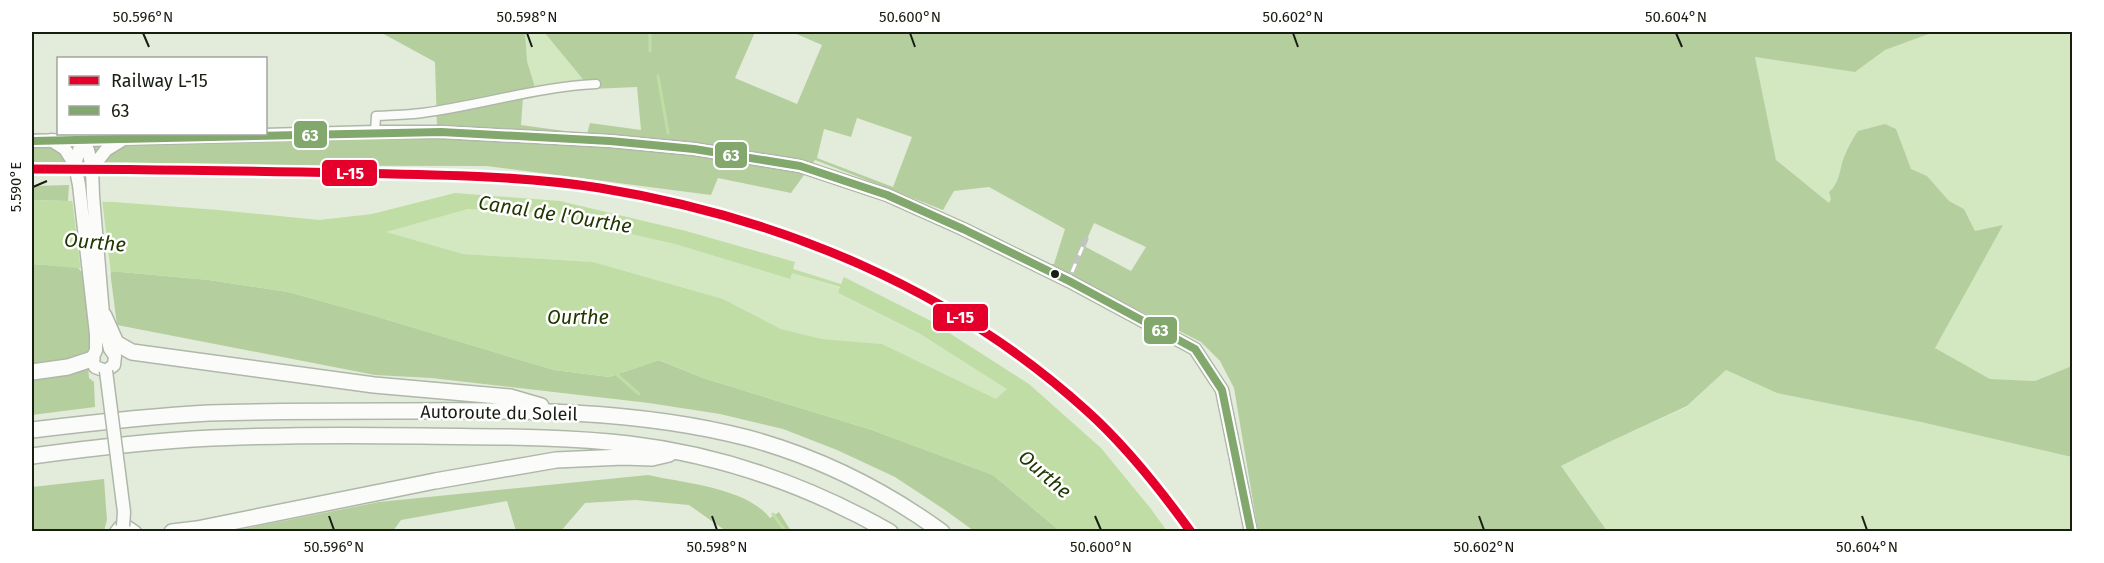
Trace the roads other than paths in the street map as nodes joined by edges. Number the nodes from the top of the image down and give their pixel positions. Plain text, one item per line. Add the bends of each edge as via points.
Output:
1 (596, 84) dead end
2 (375, 132) junction
3 (124, 139) junction
4 (51, 140) junction
5 (32, 141) edge
6 (82, 146) junction
7 (75, 165) junction
8 (92, 168) junction
9 (104, 316) junction
10 (113, 353) junction
11 (94, 355) junction
12 (181, 360) junction
13 (106, 371) junction
14 (32, 372) edge
15 (564, 412) junction
16 (32, 430) edge
17 (676, 453) junction
18 (32, 456) edge
19 (125, 530) edge
20 (172, 531) edge
21 (890, 531) edge
22 (942, 531) edge
23 (1251, 531) edge

1 - 2 street via 531,91 421,113 376,116
2 - 3 main road
2 - 23 main road via 610,141 694,149 800,166 887,195 963,229 1195,349 1222,390
3 - 6 main road
3 - 8 main road via 106,150
4 - 5 main road
4 - 6 main road
4 - 7 main road via 65,149
6 - 7 main road
6 - 8 main road
7 - 11 main road via 92,287
8 - 9 main road
9 - 10 main road
9 - 12 highway via 116,343 132,352
10 - 11 main road via 106,347
10 - 12 highway
10 - 13 main road via 114,366
11 - 13 main road via 95,367
11 - 14 highway via 68,367
12 - 15 highway via 374,385 510,397
13 - 19 main road, bridge
15 - 16 highway, Autoroute du Soleil via 208,413
15 - 22 highway, Autoroute du Soleil via 662,422 748,438 788,451 883,493
17 - 18 highway, Autoroute du Soleil via 580,440 320,435 211,438
17 - 20 highway via 652,458 556,460
17 - 21 highway, Autoroute du Soleil via 773,477 837,503

